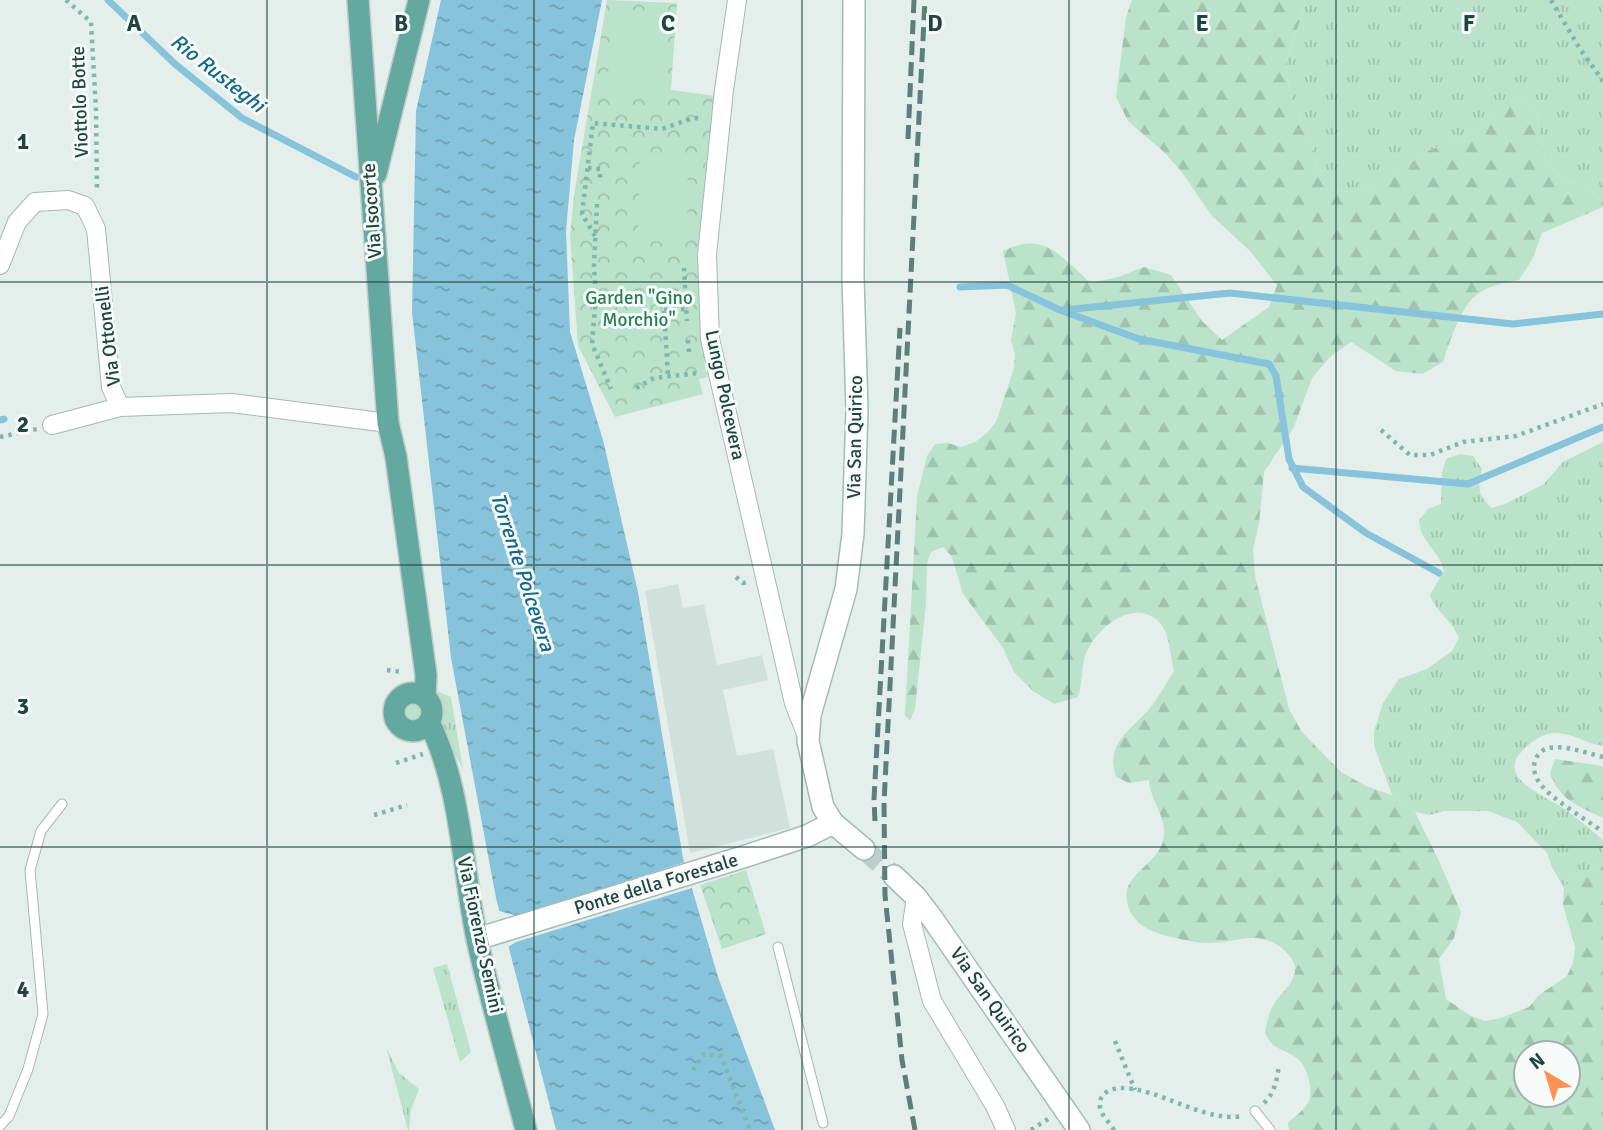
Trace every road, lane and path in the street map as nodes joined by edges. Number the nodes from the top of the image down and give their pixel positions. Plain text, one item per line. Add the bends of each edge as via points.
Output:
1 (66, 0) edge
2 (358, 0) edge
3 (418, 0) edge
4 (737, 0) edge
5 (854, 0) edge
6 (1551, 0) edge
7 (1603, 81) edge
8 (693, 118) dead end
9 (588, 168) junction
10 (600, 179) dead end
11 (371, 196) junction
12 (597, 204) dead end
13 (85, 206) junction
14 (596, 236) junction
15 (0, 265) edge
16 (684, 268) dead end
17 (596, 296) junction
18 (664, 310) junction
19 (707, 372) dead end
20 (667, 376) junction
21 (636, 388) dead end
22 (611, 389) dead end
23 (1603, 404) edge
24 (120, 407) junction
25 (388, 422) junction
26 (52, 425) joint
27 (1381, 430) dead end
28 (0, 437) edge
29 (387, 670) dead end
30 (401, 672) dead end
31 (423, 690) junction
32 (429, 736) junction
33 (808, 741) junction
34 (1603, 757) edge
35 (396, 763) dead end
36 (62, 804) dead end
37 (407, 805) dead end
38 (374, 815) dead end
39 (833, 823) junction
40 (1603, 832) edge
41 (864, 849) tunnel mouth
42 (894, 876) tunnel mouth
43 (916, 897) junction
44 (477, 939) junction
45 (778, 947) dead end
46 (1115, 1041) dead end
47 (692, 1070) dead end
48 (1135, 1090) junction
49 (1255, 1111) dead end
50 (1218, 1115) dead end
51 (1053, 1116) dead end
52 (823, 1123) dead end
53 (0, 1126) edge
54 (526, 1130) edge
55 (750, 1130) edge
56 (1006, 1130) edge
57 (1031, 1130) edge
58 (1080, 1130) edge
59 (1114, 1130) edge
60 (1270, 1130) edge

1 - 13 path, Viottolo Botte via 91,22 97,199
2 - 11 main road, Via Isocorte
3 - 11 main road
4 - 33 street, Lungo Polcevera via 707,255 710,340 794,703
5 - 33 main road, Via San Quirico via 857,410 853,534 843,599 810,715
6 - 7 path
8 - 9 path via 662,129 593,123
9 - 10 path via 600,169
9 - 14 path via 582,214
11 - 25 main road, Via Isocorte
12 - 14 path
13 - 15 street via 68,200 35,202 17,222
13 - 24 street, Via Ottonelli via 96,229 111,387
14 - 17 path
16 - 18 path via 687,309
17 - 18 path via 663,293
17 - 22 path via 592,344
18 - 20 path
19 - 20 path
20 - 21 path
23 - 27 path via 1516,436 1463,442 1430,455 1410,455
24 - 25 street, Via Ottonelli via 230,403
24 - 26 street
25 - 31 main road, Via Fiorenzo Semini
26 - 28 path
29 - 30 path
31 - 32 main road, Via Fiorenzo Semini via 432,714
31 - 32 main road via 399,699 393,715 404,730
32 - 35 path
32 - 44 main road, Via Fiorenzo Semini via 454,800
33 - 39 main road, Via San Quirico via 823,807
34 - 40 path via 1557,745 1542,750 1534,773 1543,788
36 - 53 lane via 41,831 30,870 43,1014 9,1116
37 - 38 path
39 - 41 main road, Via San Quirico
39 - 44 main road, Ponte della Forestale via 807,836
42 - 43 main road, Via San Quirico
43 - 56 street via 912,924 932,1001
43 - 58 main road, Via San Quirico
44 - 54 main road, Via Fiorenzo Semini
45 - 52 lane
46 - 48 path
47 - 55 path via 704,1054 721,1056
48 - 50 path
48 - 59 path via 1110,1089 1103,1095 1100,1109
49 - 60 lane
51 - 57 path

